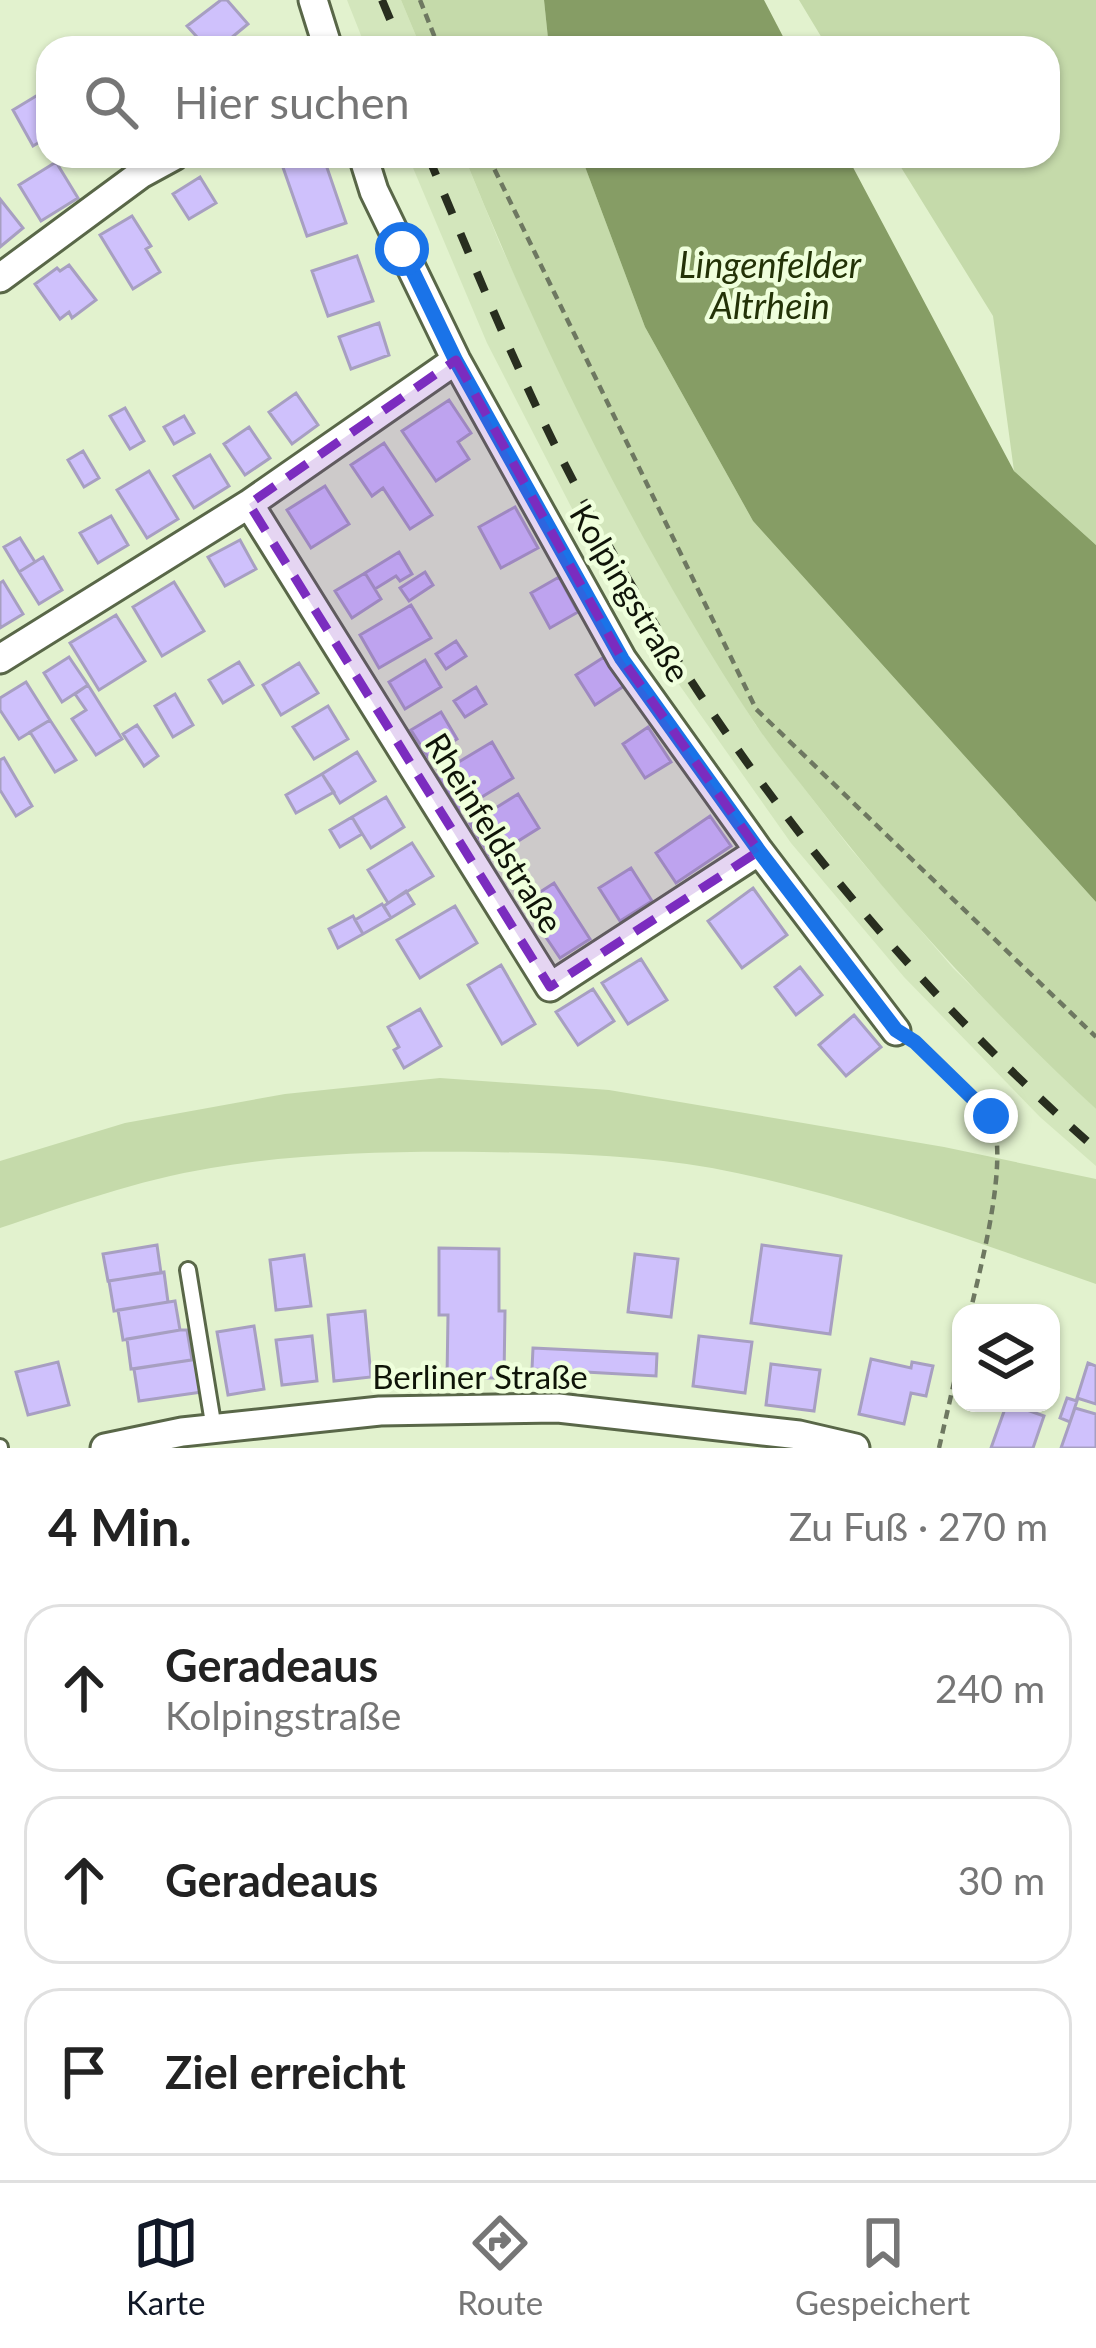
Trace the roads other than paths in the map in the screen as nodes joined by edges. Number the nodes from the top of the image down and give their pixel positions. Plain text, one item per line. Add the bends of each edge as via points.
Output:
1 (313, 0) edge
2 (324, 36) edge
3 (151, 168) edge
4 (367, 168) edge
5 (0, 278) edge
6 (456, 361) junction
7 (249, 504) junction
8 (0, 659) edge
9 (759, 851) junction
10 (896, 1030) road end
11 (188, 1270) dead end
12 (214, 1429) junction
13 (797, 1442) edge
14 (105, 1448) edge
15 (855, 1448) edge

1 - 2 street
3 - 5 street
4 - 6 street, Kolpingstraße
6 - 7 street
6 - 9 street, Kolpingstraße via 622,659
7 - 8 street
7 - 9 street, Rheinfeldstraße via 550,987
9 - 10 street, Kolpingstraße
11 - 12 lane
12 - 13 street, Berliner Straße via 380,1411 558,1408
12 - 14 street, Berliner Straße
13 - 15 street, Berliner Straße

